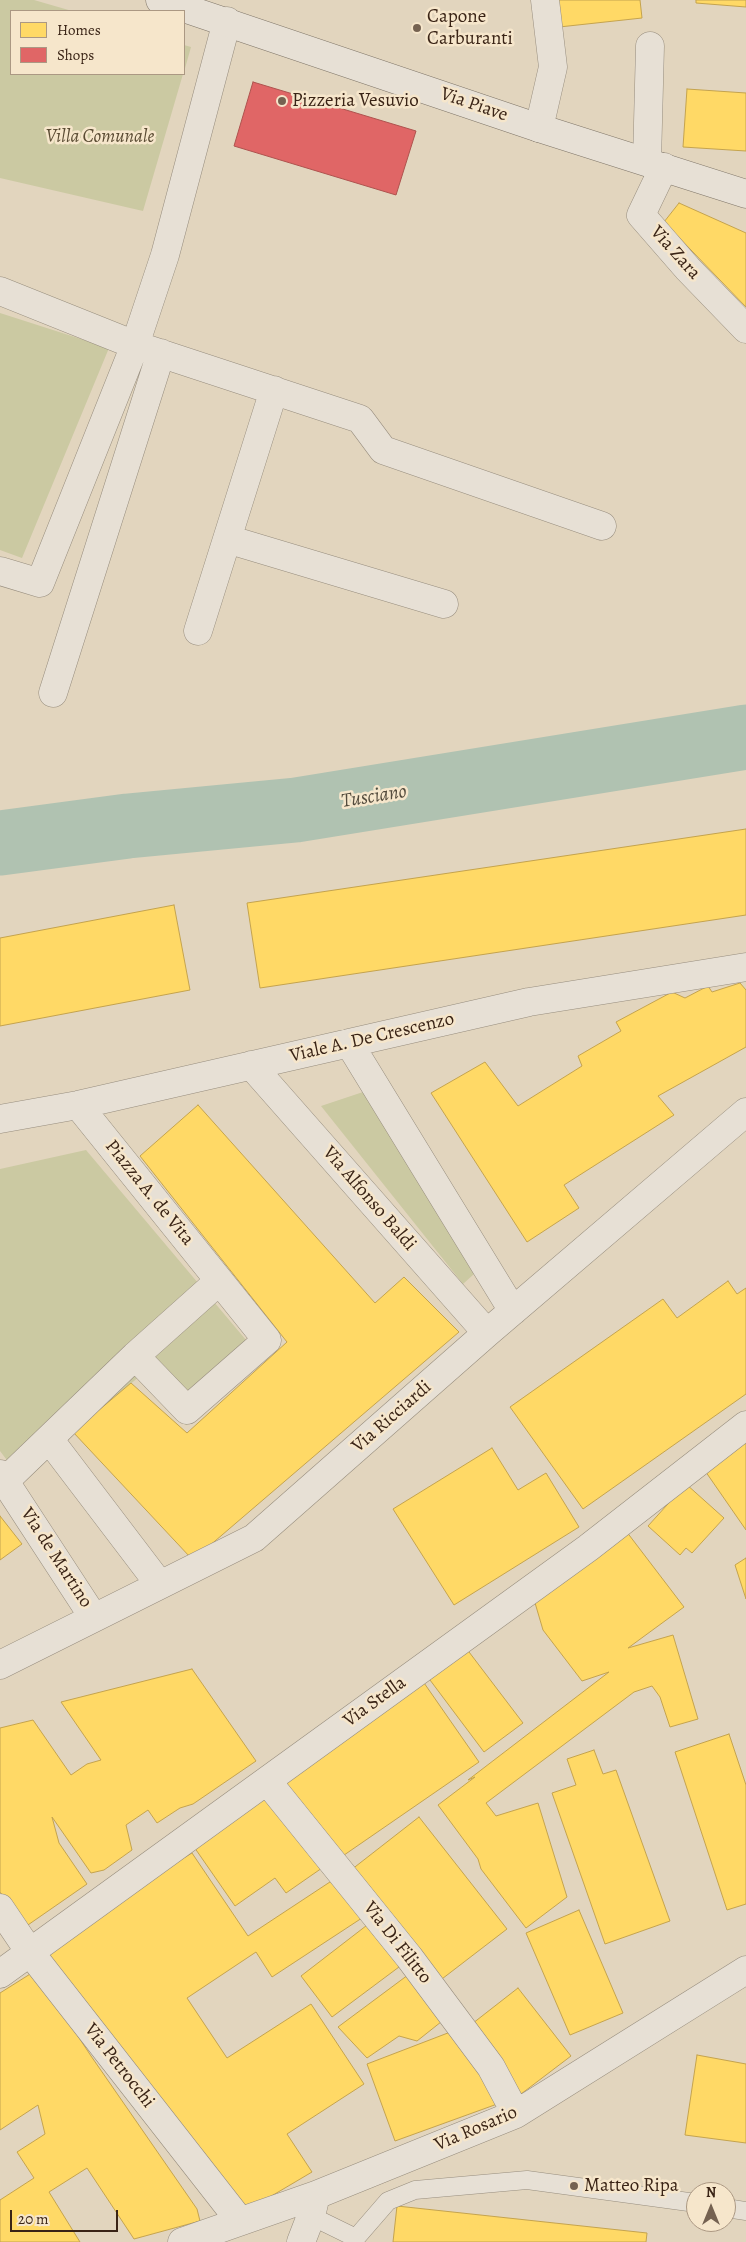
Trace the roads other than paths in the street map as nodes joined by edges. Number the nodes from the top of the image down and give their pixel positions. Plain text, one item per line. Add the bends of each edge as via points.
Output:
1 (544, 0) edge
2 (167, 2) edge
3 (227, 21) junction
4 (650, 46) dead end
5 (539, 128) junction
6 (655, 164) junction
7 (746, 194) edge
8 (0, 291) edge
9 (746, 329) edge
10 (135, 345) junction
11 (161, 353) junction
12 (274, 390) junction
13 (602, 526) dead end
14 (227, 539) junction
15 (0, 571) edge
16 (444, 604) dead end
17 (198, 631) dead end
18 (53, 693) dead end
19 (746, 967) edge
20 (349, 1043) junction
21 (250, 1065) junction
22 (78, 1105) junction
23 (746, 1112) edge
24 (0, 1119) edge
25 (219, 1281) junction
26 (513, 1311) junction
27 (487, 1333) junction
28 (135, 1356) junction
29 (746, 1424) edge
30 (49, 1439) junction
31 (2, 1477) edge
32 (160, 1585) junction
33 (94, 1618) junction
34 (0, 1665) edge
35 (267, 1781) junction
36 (0, 1908) edge
37 (29, 1951) junction
38 (746, 1970) edge
39 (0, 1974) edge
40 (516, 2114) junction
41 (686, 2203) edge
42 (313, 2205) junction
43 (240, 2222) junction
44 (355, 2240) edge
45 (182, 2242) edge
46 (301, 2242) edge

1 - 5 street via 553,67
2 - 3 street, Via Piave
3 - 5 street, Via Piave
3 - 10 street via 166,255
4 - 6 street
5 - 6 street, Via Piave
6 - 7 street, Via Piave
6 - 9 street, Via Zara via 641,214 688,270
8 - 10 street
10 - 11 street
10 - 15 street via 40,584
11 - 12 street
11 - 18 street
12 - 13 street via 360,419 383,450
12 - 14 street
14 - 16 street
14 - 17 street
19 - 20 street, Viale A. De Crescenzo via 529,1002
20 - 21 street, Viale A. De Crescenzo
20 - 26 street
21 - 22 street, Viale A. De Crescenzo
21 - 27 street, Via Alfonso Baldi
22 - 24 street, Viale A. De Crescenzo
22 - 25 street, Piazza A. de Vita
23 - 26 street, Via Ricciardi
25 - 28 street
25 - 28 street, Piazza A. de Vita via 267,1340 187,1410
26 - 27 street, Via Ricciardi
27 - 32 street, Via Ricciardi via 254,1538
28 - 30 street
29 - 35 street, Via Stella via 588,1548
30 - 31 street
30 - 32 street
31 - 33 street, Via de Martino
32 - 33 street, Via Ricciardi
33 - 34 street, Via Ricciardi
35 - 37 street, Via Stella
35 - 40 street, Via Di Filitto via 433,1988 491,2068
36 - 37 street, Via Petrocchi
37 - 39 street, Via Stella
37 - 43 street, Via Petrocchi
38 - 40 street, Via Rosario
40 - 42 street, Via Rosario
41 - 44 lane via 527,2180 415,2190 388,2201
42 - 43 street, Via Rosario
42 - 44 lane
42 - 46 street
43 - 45 street, Via Rosario

